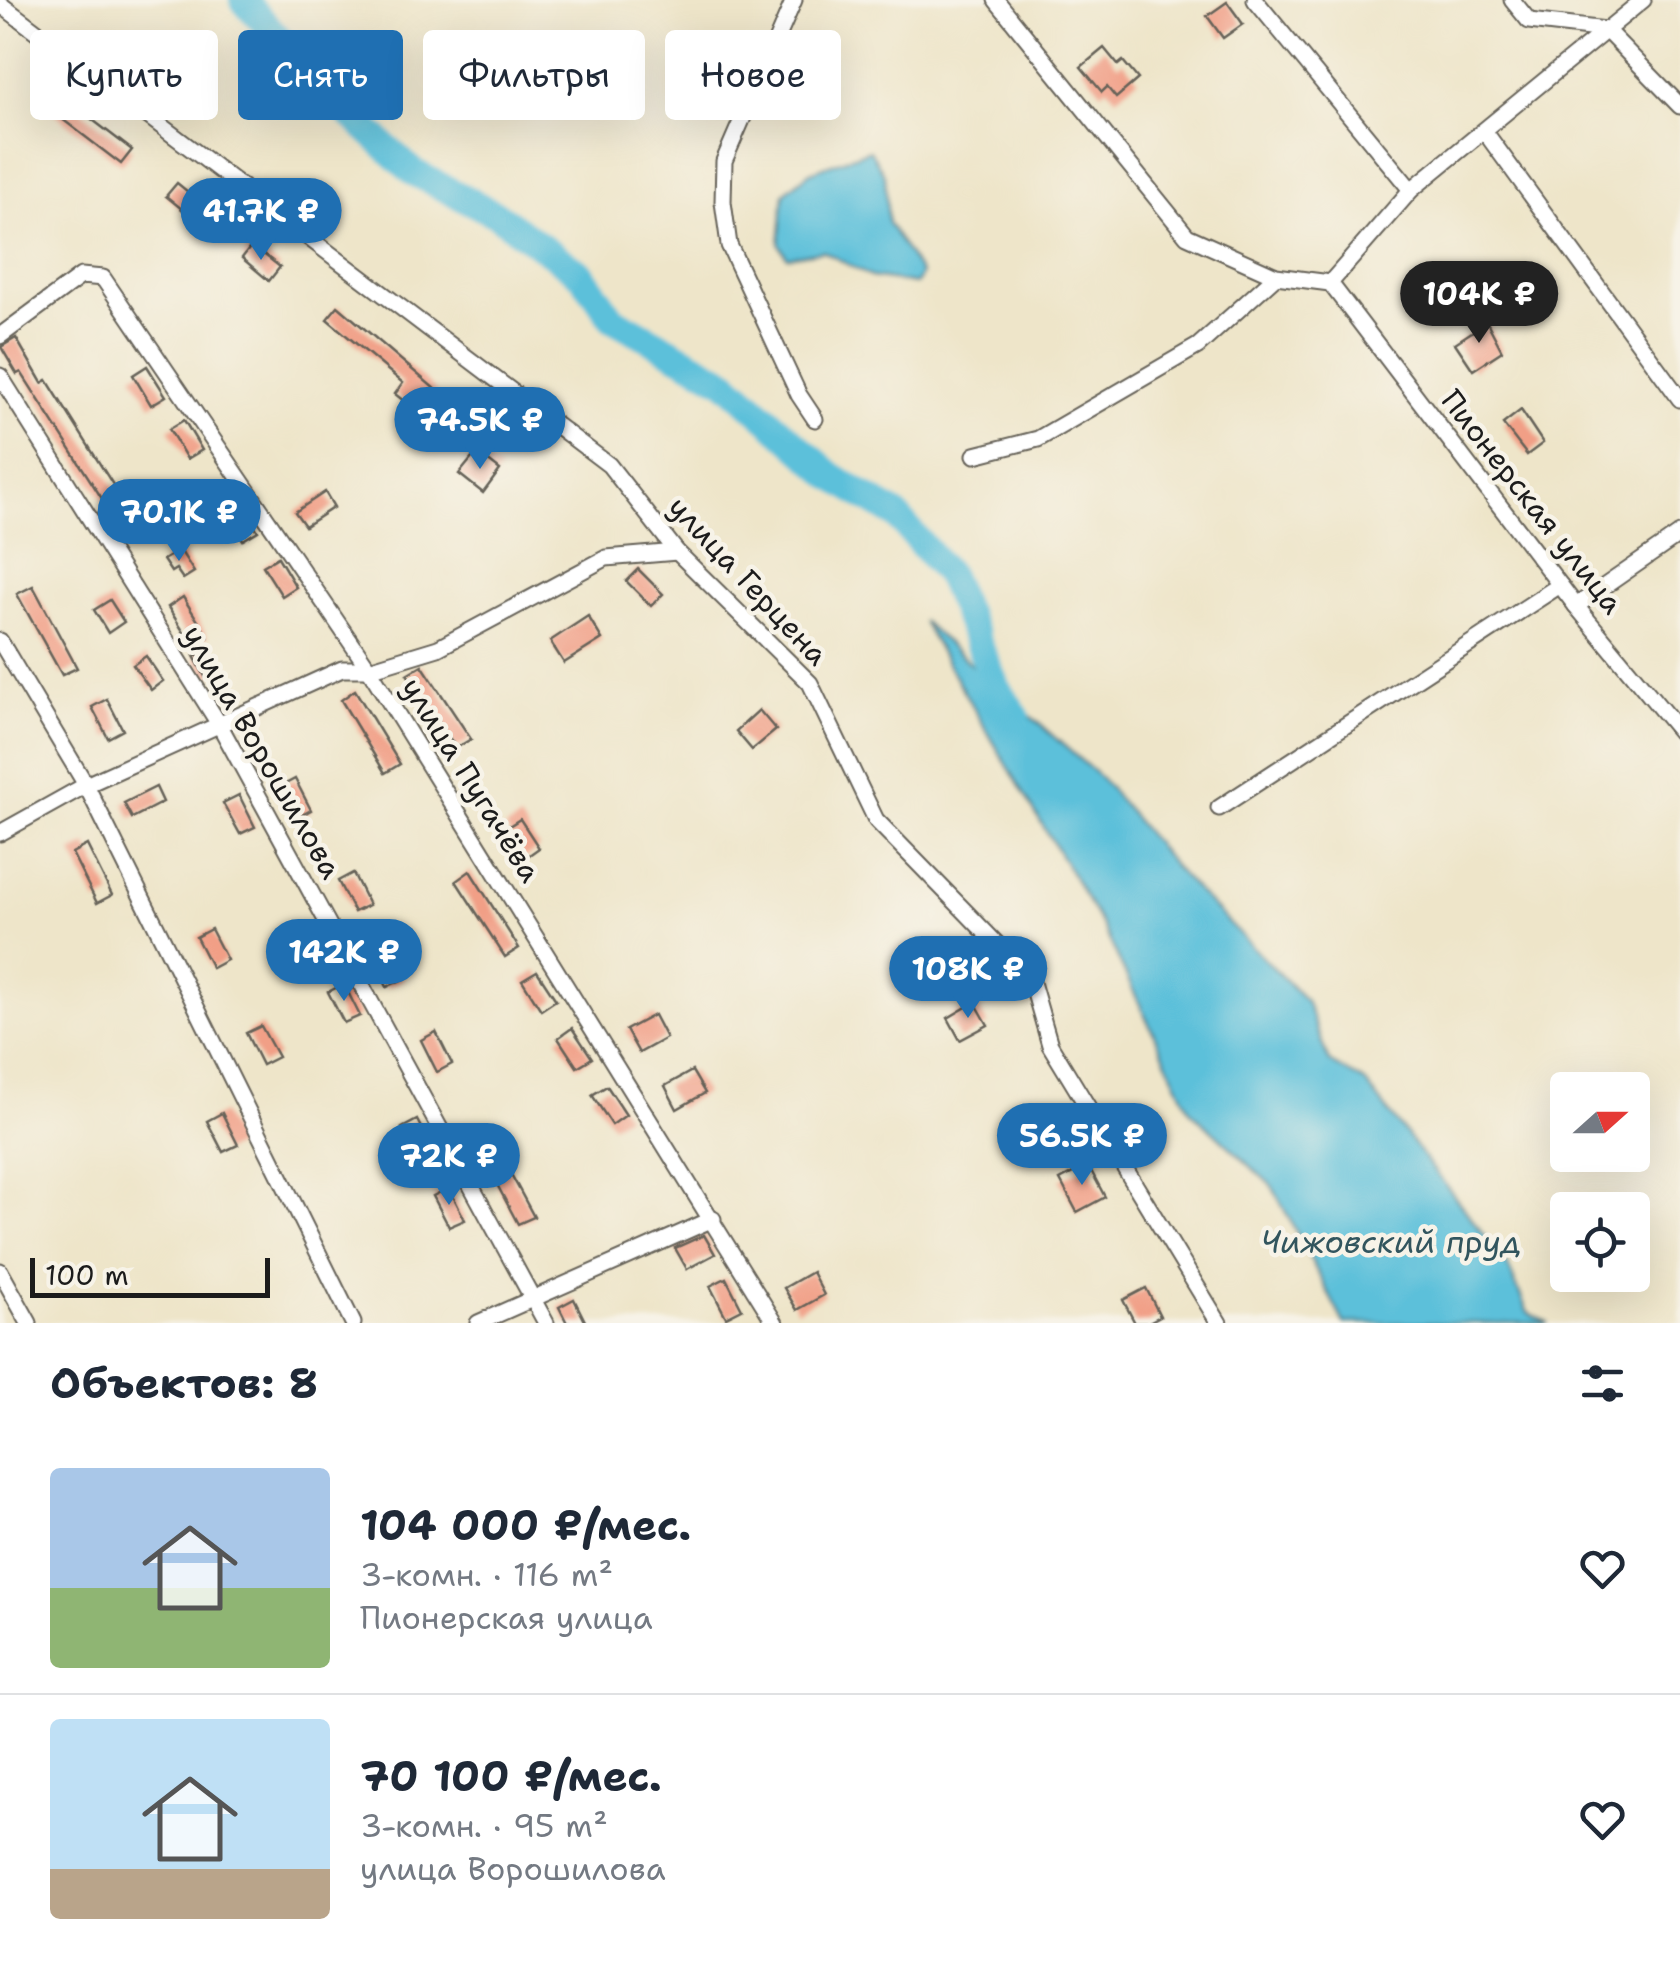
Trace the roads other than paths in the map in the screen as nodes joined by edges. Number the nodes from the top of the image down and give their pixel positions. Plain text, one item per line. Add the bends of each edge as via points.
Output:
1 (794, 0) edge
2 (996, 0) edge
3 (1255, 0) edge
4 (1512, 0) edge
5 (1643, 0) edge
6 (0, 4) edge
7 (1606, 30) junction
8 (1680, 106) edge
9 (1485, 132) junction
10 (1411, 190) junction
11 (1276, 276) junction
12 (1330, 284) junction
13 (0, 336) edge
14 (0, 376) edge
15 (1680, 399) edge
16 (815, 419) dead end
17 (975, 455) dead end
18 (1680, 534) edge
19 (677, 552) junction
20 (1560, 584) junction
21 (1576, 606) junction
22 (0, 640) edge
23 (369, 669) junction
24 (219, 724) junction
25 (1680, 732) edge
26 (86, 786) junction
27 (1219, 808) dead end
28 (0, 833) edge
29 (713, 1218) junction
30 (0, 1271) edge
31 (534, 1298) junction
32 (30, 1323) edge
33 (353, 1323) edge
34 (478, 1323) edge
35 (546, 1323) edge
36 (776, 1323) edge
37 (1219, 1323) edge

1 - 16 street via 724,160 724,202 729,245
2 - 11 street via 1187,236
3 - 10 street
4 - 7 street via 1528,20
5 - 7 street
6 - 19 street, улица Герцена via 609,465
7 - 8 street
7 - 9 street
9 - 10 street
9 - 15 street
10 - 12 street
11 - 12 street
11 - 17 street via 1198,346 1038,438
12 - 20 street, Пионерская улица
13 - 23 street, улица Пугачёва via 81,276 103,278
14 - 24 street, улица Ворошилова
18 - 21 street
19 - 23 street via 606,558 438,648
19 - 37 street, улица Герцена via 810,683 876,820 1031,979 1050,1045
20 - 21 street, Пионерская улица
20 - 27 street
21 - 25 street, Пионерская улица
22 - 26 street
23 - 24 street via 342,669
23 - 29 street, улица Пугачёва
24 - 26 street
24 - 31 street, улица Ворошилова
26 - 28 street
26 - 33 street
29 - 31 street
29 - 36 street, улица Пугачёва
30 - 32 street
31 - 34 street
31 - 35 street, улица Ворошилова

